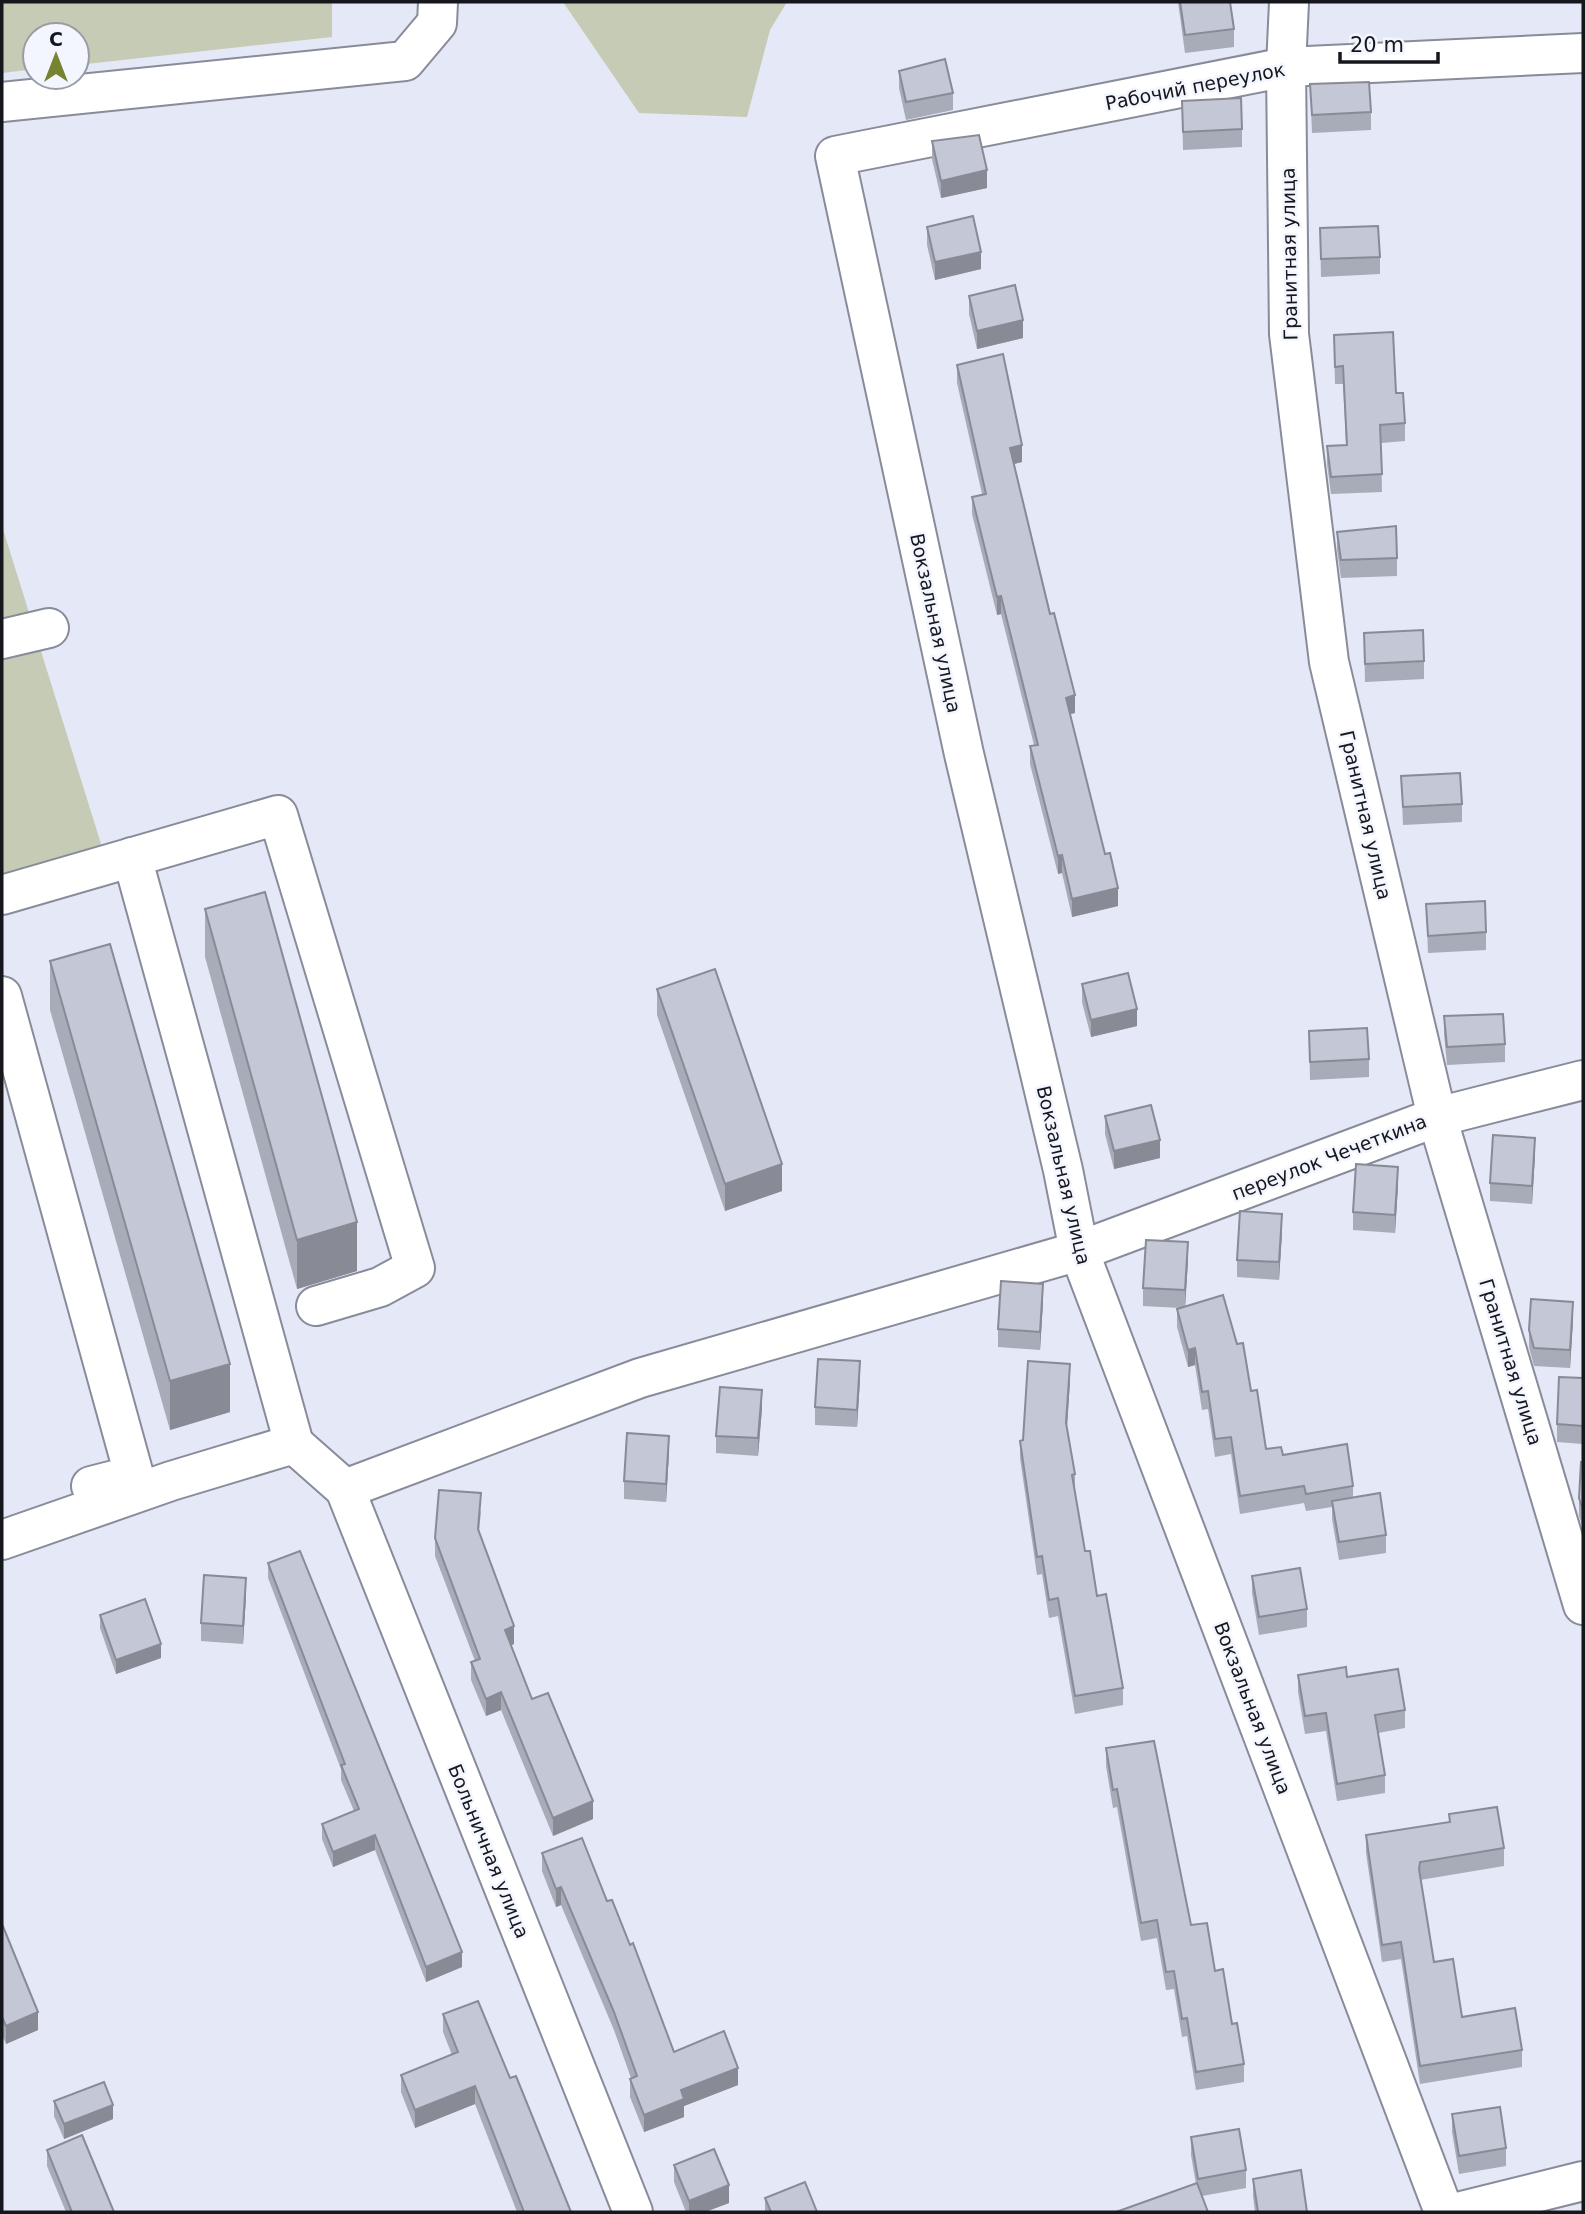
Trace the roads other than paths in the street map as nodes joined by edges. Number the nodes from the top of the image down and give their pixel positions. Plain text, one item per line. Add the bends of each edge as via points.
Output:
1 (438, 2) edge
2 (1289, 2) edge
3 (1583, 53) edge
4 (1286, 67) junction
5 (2, 102) edge
6 (840, 178) joint
7 (49, 628) dead end
8 (2, 639) edge
9 (132, 857) junction
10 (2, 895) edge
11 (2, 996) edge
12 (1583, 1080) edge
13 (1437, 1117) junction
14 (1079, 1251) junction
15 (316, 1306) dead end
16 (294, 1444) junction
17 (345, 1489) junction
18 (2, 1511) edge
19 (2, 1540) edge
20 (1583, 1605) edge
21 (1583, 2181) edge
22 (633, 2212) edge
23 (1444, 2212) edge
24 (1458, 2212) edge

1 - 5 street via 437,23 405,61
2 - 4 street, Гранитная улица
3 - 4 street, Рабочий переулок
4 - 6 street, Рабочий переулок via 835,156
4 - 13 street, Гранитная улица via 1289,334 1329,662
6 - 14 street, Вокзальная улица via 964,754
7 - 8 street
9 - 10 street
9 - 15 street via 278,815 415,1268 380,1287
9 - 16 street
11 - 18 street via 134,1475
12 - 13 street, переулок Чечеткина
13 - 14 street, переулок Чечеткина
13 - 20 street, Гранитная улица
14 - 17 street, переулок Чечеткина via 640,1378
14 - 23 street, Вокзальная улица
16 - 17 street
16 - 19 street
17 - 22 street, Больничная улица
21 - 24 street

